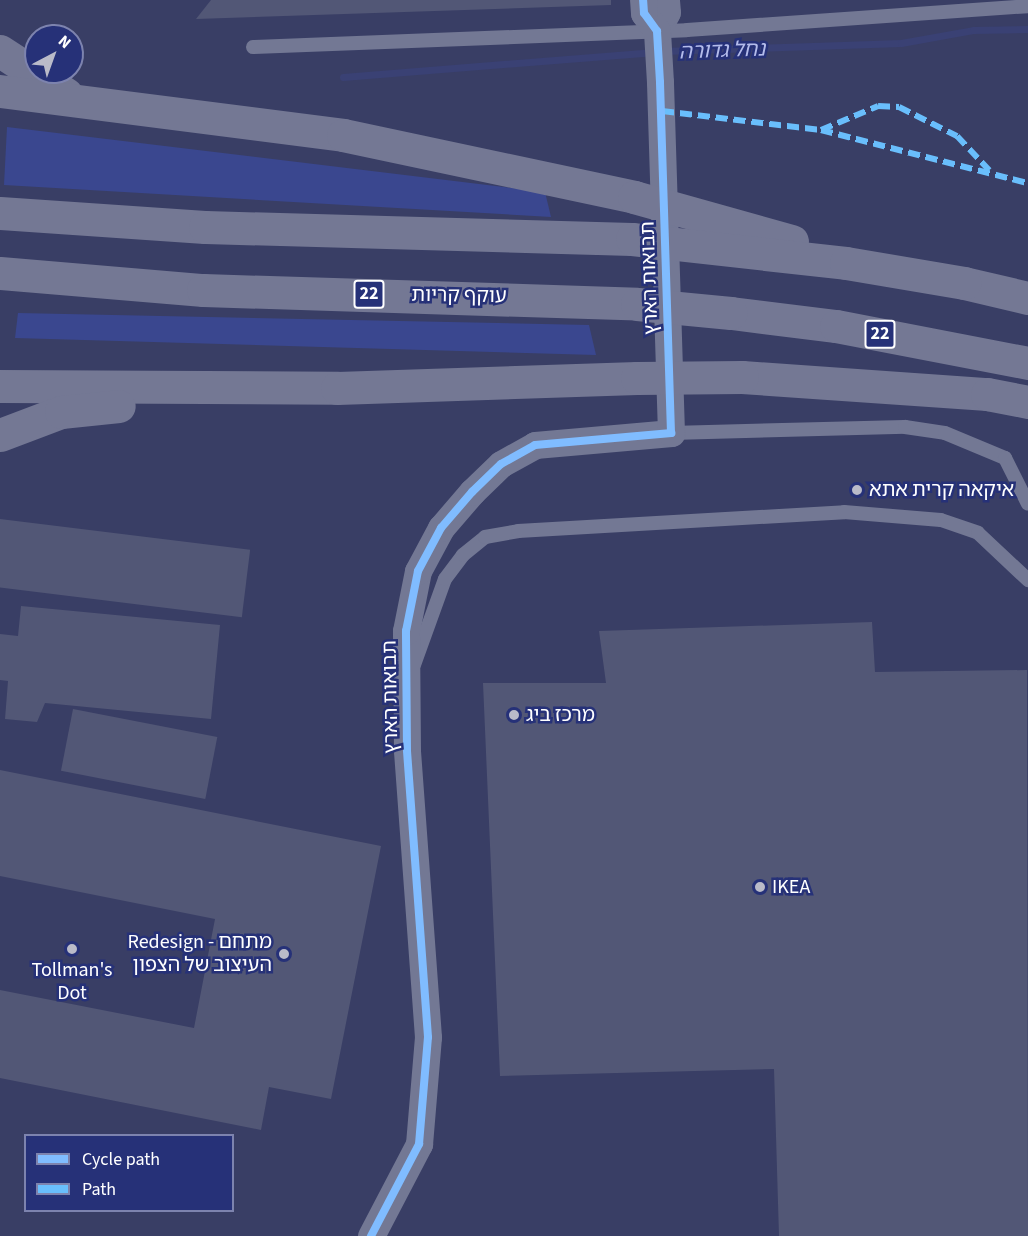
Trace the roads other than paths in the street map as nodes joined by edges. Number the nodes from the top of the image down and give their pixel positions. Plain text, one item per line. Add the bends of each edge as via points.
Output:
1 (643, 0) edge
2 (666, 0) edge
3 (1028, 6) edge
4 (657, 36) junction
5 (253, 47) dead end
6 (0, 51) edge
7 (0, 91) edge
8 (86, 105) junction
9 (0, 213) edge
10 (0, 273) edge
11 (918, 276) junction
12 (1028, 298) edge
13 (1028, 363) edge
14 (0, 386) edge
15 (292, 388) junction
16 (1028, 402) edge
17 (671, 433) junction
18 (0, 435) edge
19 (1028, 504) edge
20 (1028, 580) edge
21 (407, 685) junction
22 (371, 1236) edge

1 - 4 street, תבואות הארץ via 644,13
2 - 4 street, תבואות הארץ via 668,12
3 - 4 lane
4 - 5 lane
4 - 17 street, תבואות הארץ
6 - 8 highway
7 - 8 highway
8 - 11 highway, bridge via 343,135 634,197
9 - 11 highway, bridge via 99,222 632,239
10 - 13 highway, עוקף קריות / 22, bridge via 102,283 637,304 836,326
11 - 12 highway, bridge
14 - 15 highway
15 - 16 highway, bridge via 742,377 987,394
15 - 18 highway via 61,412
17 - 19 lane via 905,427 945,433 1005,458
17 - 21 street, תבואות הארץ via 535,445 501,464 441,528 418,571 406,631
20 - 21 lane via 978,533 941,520 866,514 485,537 445,579
21 - 22 street, תבואות הארץ via 428,1037 419,1144

